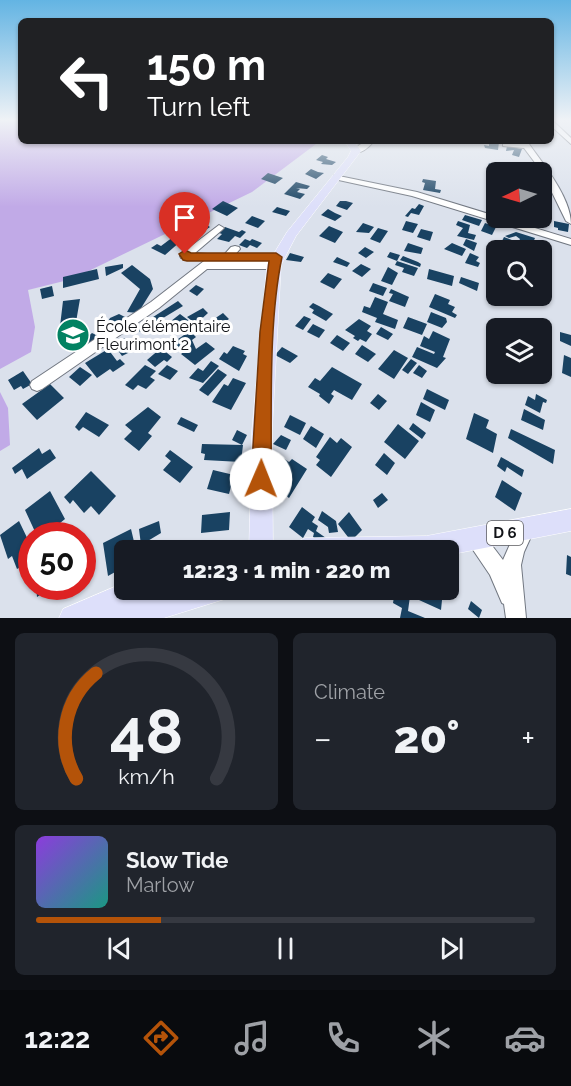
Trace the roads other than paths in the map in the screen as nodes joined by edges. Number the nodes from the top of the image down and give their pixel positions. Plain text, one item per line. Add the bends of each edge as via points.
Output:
1 (350, 150) edge
2 (529, 150) edge
3 (337, 177) junction
4 (571, 221) edge
5 (219, 228) dead end
6 (571, 242) edge
7 (275, 261) junction
8 (37, 385) dead end
9 (571, 520) edge
10 (525, 530) junction
11 (474, 538) junction
12 (261, 540) edge
13 (459, 541) edge
14 (114, 600) edge
15 (143, 600) edge
16 (182, 600) edge
17 (516, 616) edge
18 (72, 618) edge
19 (92, 618) edge
20 (120, 618) edge

1 - 3 main road
2 - 4 street
3 - 6 street via 414,194
3 - 7 main road
5 - 7 street via 185,256 231,253
7 - 8 street via 204,265 155,305
7 - 12 main road via 262,431
9 - 10 main road, D 6
10 - 11 main road, D 6
10 - 17 street via 511,565
11 - 13 main road, D 6
11 - 17 street via 497,568
14 - 18 main road
15 - 19 main road
16 - 20 main road

